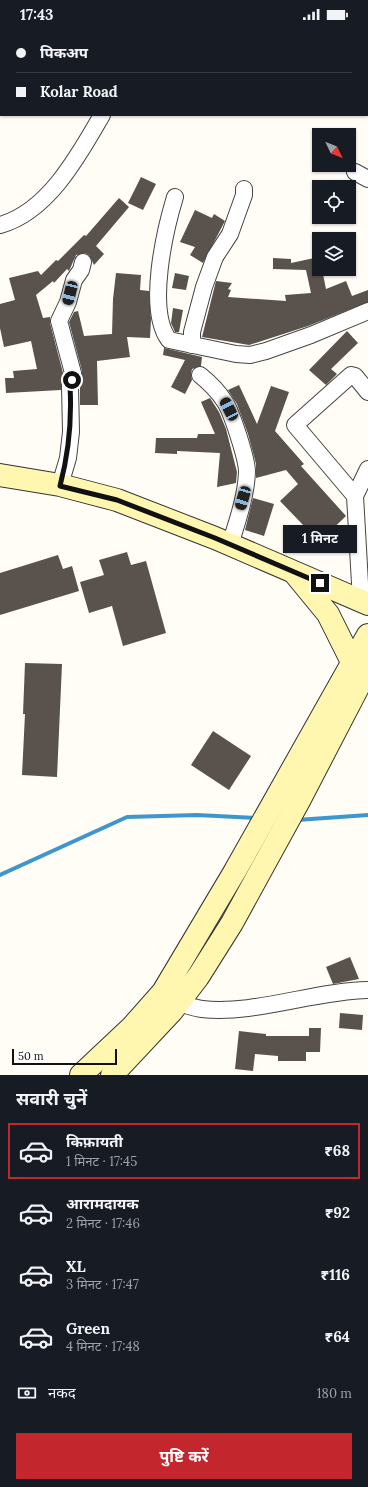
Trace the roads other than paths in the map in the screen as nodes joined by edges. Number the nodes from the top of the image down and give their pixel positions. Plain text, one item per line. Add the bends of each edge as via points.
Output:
1 (101, 116) edge
2 (244, 189) dead end
3 (175, 196) dead end
4 (0, 225) edge
5 (83, 262) dead end
6 (368, 311) edge
7 (192, 344) junction
8 (200, 374) dead end
9 (368, 392) edge
10 (368, 469) edge
11 (0, 475) edge
12 (60, 486) junction
13 (355, 496) junction
14 (230, 545) junction
15 (293, 572) junction
16 (364, 602) edge
17 (368, 635) edge
18 (360, 665) edge
19 (368, 990) edge
20 (178, 1003) junction
21 (81, 1075) edge
22 (112, 1075) edge

1 - 4 street via 57,186 27,211
2 - 7 street via 243,200 230,234 215,257 204,287 192,332
3 - 7 street via 163,244 158,297 166,337 172,342
5 - 12 street via 60,321 73,373 70,386 71,432 68,458
6 - 7 street via 311,335 250,355
8 - 14 street via 214,386 227,406 245,460 247,472 243,498
9 - 13 street via 355,376 351,375 295,425
10 - 13 street
11 - 12 main road
12 - 14 main road via 117,500
13 - 16 street
14 - 15 main road
15 - 16 main road
15 - 18 main road via 328,614
17 - 18 main road
18 - 20 main road via 300,799 232,924
18 - 21 main road via 277,797 163,992 132,1027
19 - 20 street via 316,995 222,1010 200,1009
20 - 22 main road

